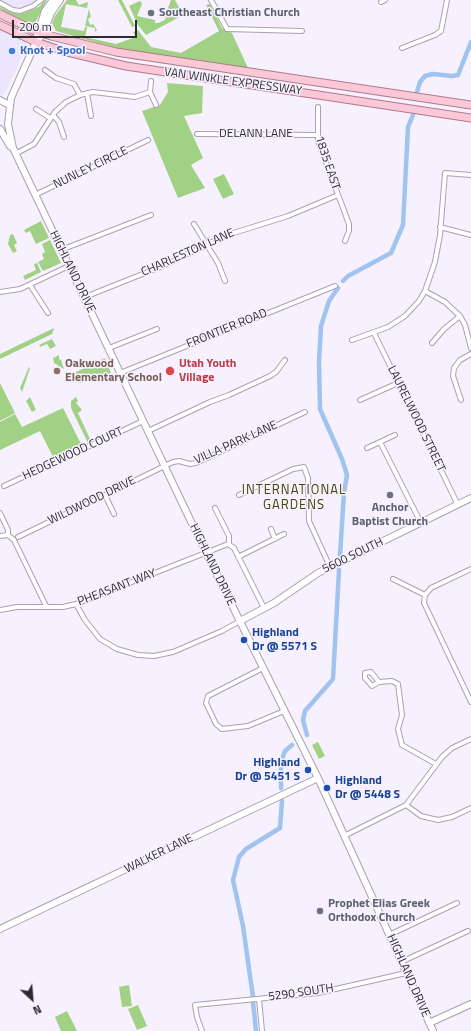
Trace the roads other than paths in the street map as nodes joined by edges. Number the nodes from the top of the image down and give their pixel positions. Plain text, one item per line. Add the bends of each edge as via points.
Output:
1 (41, 0) edge
2 (52, 0) edge
3 (60, 0) edge
4 (211, 0) edge
5 (447, 0) edge
6 (0, 4) edge
7 (0, 14) edge
8 (0, 25) edge
9 (302, 31) dead end
10 (40, 32) junction
11 (36, 42) junction
12 (402, 48) dead end
13 (45, 70) dead end
14 (151, 81) dead end
15 (150, 92) junction
16 (87, 93) junction
17 (80, 95) junction
18 (0, 100) edge
19 (9, 105) junction
20 (156, 105) dead end
21 (471, 105) edge
22 (318, 107) dead end
23 (36, 109) dead end
24 (51, 116) junction
25 (91, 116) dead end
26 (471, 118) edge
27 (0, 131) edge
28 (197, 134) dead end
29 (316, 135) junction
30 (64, 137) dead end
31 (148, 140) dead end
32 (15, 154) junction
33 (471, 175) edge
34 (35, 195) junction
35 (338, 195) junction
36 (151, 215) dead end
37 (194, 224) dead end
38 (440, 227) junction
39 (471, 235) edge
40 (345, 241) dead end
41 (207, 244) junction
42 (61, 250) junction
43 (69, 266) junction
44 (225, 281) dead end
45 (30, 285) junction
46 (335, 286) dead end
47 (425, 291) junction
48 (0, 292) edge
49 (85, 297) junction
50 (48, 313) dead end
51 (460, 316) junction
52 (157, 329) dead end
53 (374, 334) junction
54 (352, 340) dead end
55 (432, 343) dead end
56 (108, 348) junction
57 (471, 348) edge
58 (471, 354) edge
59 (285, 360) dead end
60 (120, 373) junction
61 (398, 383) junction
62 (360, 400) dead end
63 (461, 400) dead end
64 (305, 412) dead end
65 (143, 421) junction
66 (148, 431) junction
67 (395, 434) dead end
68 (380, 442) junction
69 (367, 448) dead end
70 (165, 465) junction
71 (4, 486) dead end
72 (105, 495) junction
73 (239, 495) dead end
74 (471, 498) edge
75 (458, 505) junction
76 (215, 508) dead end
77 (0, 513) edge
78 (114, 514) dead end
79 (421, 523) junction
80 (271, 529) dead end
81 (284, 534) dead end
82 (8, 535) junction
83 (0, 536) edge
84 (18, 537) dead end
85 (275, 538) junction
86 (229, 544) junction
87 (206, 553) junction
88 (238, 557) junction
89 (330, 567) junction
90 (471, 569) edge
91 (393, 579) dead end
92 (425, 595) junction
93 (76, 604) junction
94 (46, 606) junction
95 (264, 608) junction
96 (0, 610) edge
97 (240, 621) junction
98 (263, 668) junction
99 (379, 682) dead end
100 (471, 702) edge
101 (284, 711) junction
102 (471, 739) edge
103 (436, 764) junction
104 (318, 778) junction
105 (406, 805) junction
106 (471, 808) edge
107 (344, 836) junction
108 (457, 903) dead end
109 (0, 929) edge
110 (468, 931) dead end
111 (389, 935) junction
112 (402, 962) junction
113 (406, 973) junction
114 (254, 1000) junction
115 (471, 1004) edge
116 (429, 1023) junction
117 (202, 1031) edge
118 (262, 1031) edge
119 (433, 1031) edge

1 - 6 street via 30,8 16,10
2 - 10 main road
3 - 10 main road
4 - 9 street via 227,29
5 - 12 street via 441,31
7 - 10 main road, VAN WINKLE EXPRESSWAY
8 - 11 main road, VAN WINKLE EXPRESSWAY
10 - 11 main road, HIGHLAND DRIVE
10 - 21 main road, VAN WINKLE EXPRESSWAY via 116,52
11 - 19 main road, HIGHLAND DRIVE
11 - 26 main road, VAN WINKLE EXPRESSWAY via 88,58 126,66
13 - 17 street via 56,78 74,84
14 - 15 street
15 - 16 street via 135,97
15 - 20 street
16 - 17 street
16 - 25 street
17 - 24 street via 62,105
18 - 19 main road
19 - 32 main road, HIGHLAND DRIVE via 9,130
22 - 29 street, 1835 EAST
23 - 24 street
24 - 30 street via 60,124
24 - 32 street via 34,144
27 - 32 main road
28 - 29 street, DELANN LANE
29 - 35 street, 1835 EAST
31 - 34 street, NUNLEY CIRCLE
32 - 34 main road, HIGHLAND DRIVE
33 - 38 street via 445,173
34 - 42 main road, HIGHLAND DRIVE
35 - 40 street, 1835 EAST via 349,224
35 - 41 street, CHARLESTON LANE via 288,216 229,234
36 - 42 street
37 - 41 street
38 - 39 street
38 - 47 street via 435,262
41 - 44 street via 220,266
41 - 49 street, CHARLESTON LANE via 165,265
42 - 43 main road, HIGHLAND DRIVE
43 - 45 street
43 - 49 main road, HIGHLAND DRIVE
45 - 48 street
45 - 50 street
46 - 60 street, FRONTIER ROAD
47 - 51 street via 445,302
47 - 53 street via 404,316
49 - 56 main road, HIGHLAND DRIVE
51 - 55 street
51 - 57 street
52 - 56 street
53 - 54 street
53 - 61 street, LAURELWOOD STREET
56 - 60 main road, HIGHLAND DRIVE
58 - 63 street via 460,360 454,368 453,376
59 - 66 street via 270,376
60 - 65 main road, HIGHLAND DRIVE
61 - 62 street
61 - 75 street, LAURELWOOD STREET
64 - 70 street, VILLA PARK LANE via 196,463 177,461
65 - 66 main road, HIGHLAND DRIVE
65 - 71 street, HEDGEWOOD COURT
66 - 70 main road, HIGHLAND DRIVE
67 - 68 street
68 - 69 street
68 - 79 street
70 - 72 street, WILDWOOD DRIVE
70 - 87 main road, HIGHLAND DRIVE
72 - 78 street
72 - 84 street, WILDWOOD DRIVE
73 - 89 street via 293,469 304,467 308,478 309,521
74 - 75 main road, 5600 SOUTH
75 - 79 main road, 5600 SOUTH
76 - 86 street via 229,536
77 - 82 street
79 - 89 main road, 5600 SOUTH
80 - 85 street
81 - 85 street
82 - 83 street
82 - 94 street via 14,540
85 - 88 street
86 - 87 street, PHEASANT WAY
86 - 88 street
87 - 93 street, PHEASANT WAY
87 - 97 main road, HIGHLAND DRIVE
88 - 95 street
89 - 95 main road, 5600 SOUTH
90 - 92 street via 431,588
91 - 92 street
92 - 100 street via 425,607
93 - 94 street, PHEASANT WAY via 63,607
93 - 97 street via 87,624 100,639 138,656 173,652
94 - 96 street, PHEASANT WAY
95 - 97 main road, 5600 SOUTH
97 - 98 main road, HIGHLAND DRIVE
98 - 101 main road, HIGHLAND DRIVE
98 - 101 street via 208,696 206,704 216,724 222,729 248,726
99 - 103 street via 394,681 398,684 402,715 398,729 402,745
101 - 104 main road, HIGHLAND DRIVE
102 - 103 street via 448,751
103 - 105 street
104 - 107 main road, HIGHLAND DRIVE
104 - 109 main road, WALKER LANE
105 - 106 street via 421,816 438,820
105 - 107 street
107 - 111 main road, HIGHLAND DRIVE
108 - 111 street
110 - 112 street
111 - 112 main road, HIGHLAND DRIVE
112 - 113 main road, HIGHLAND DRIVE
113 - 114 street, 5290 SOUTH via 318,993
113 - 116 main road, HIGHLAND DRIVE
114 - 117 street, 5290 SOUTH via 195,1005
114 - 118 street
115 - 116 main road
116 - 119 main road, HIGHLAND DRIVE

